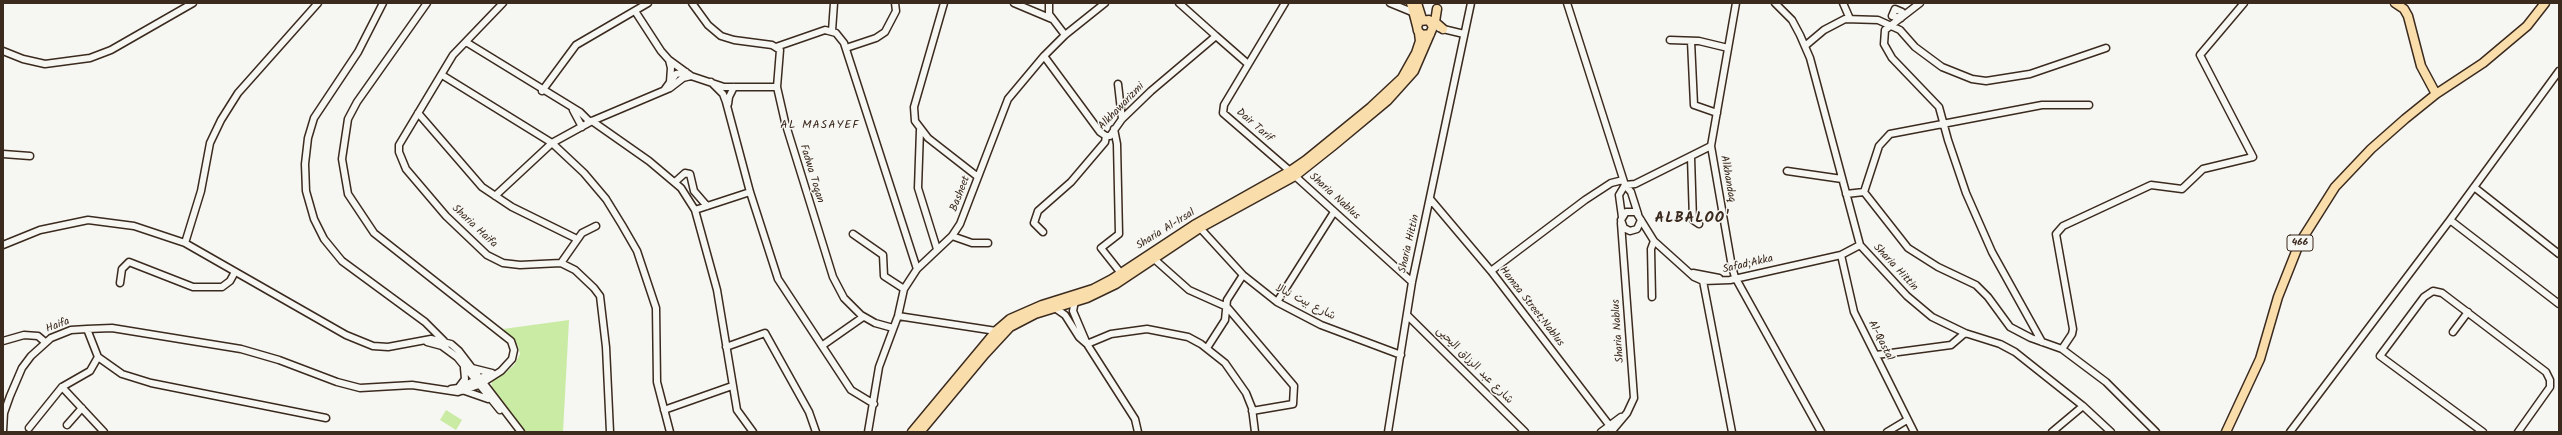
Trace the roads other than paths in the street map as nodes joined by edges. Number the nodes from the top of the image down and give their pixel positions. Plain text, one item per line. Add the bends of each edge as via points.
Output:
1 (193, 3) edge
2 (318, 3) edge
3 (383, 3) edge
4 (427, 3) edge
5 (503, 3) edge
6 (648, 3) edge
7 (692, 3) edge
8 (834, 3) edge
9 (895, 3) edge
10 (944, 3) edge
11 (1014, 3) edge
12 (1049, 3) edge
13 (1105, 3) edge
14 (1179, 3) edge
15 (1286, 3) edge
16 (1390, 3) edge
17 (1411, 3) edge
18 (1417, 3) edge
19 (1469, 3) edge
20 (1566, 3) edge
21 (1736, 3) edge
22 (1775, 3) edge
23 (1844, 3) edge
24 (1920, 3) edge
25 (2244, 3) edge
26 (2395, 3) edge
27 (2545, 3) edge
28 (1438, 6) edge
29 (1898, 8) junction
30 (1914, 8) junction
31 (635, 10) junction
32 (1412, 12) junction
33 (1892, 15) junction
34 (1052, 18) junction
35 (1900, 18) junction
36 (1850, 19) junction
37 (1878, 20) junction
38 (1891, 24) junction
39 (1419, 26) junction
40 (1431, 28) junction
41 (1443, 29) junction
42 (1900, 30) junction
43 (832, 31) junction
44 (1462, 33) junction
45 (1065, 35) junction
46 (1216, 36) junction
47 (1670, 40) dead end
48 (1691, 41) junction
49 (466, 42) junction
50 (1805, 46) junction
51 (776, 47) junction
52 (846, 48) junction
53 (1728, 48) junction
54 (2106, 48) dead end
55 (3, 51) edge
56 (1044, 56) junction
57 (669, 60) junction
58 (1248, 64) junction
59 (2559, 71) edge
60 (689, 74) junction
61 (442, 75) junction
62 (670, 82) junction
63 (711, 82) junction
64 (1118, 84) dead end
65 (734, 87) junction
66 (777, 87) junction
67 (542, 90) junction
68 (664, 90) junction
69 (2436, 94) junction
70 (2089, 105) dead end
71 (728, 108) junction
72 (572, 109) junction
73 (1373, 109) junction
74 (1717, 113) junction
75 (418, 114) junction
76 (1122, 119) junction
77 (591, 122) junction
78 (1944, 125) junction
79 (582, 127) junction
80 (1114, 129) junction
81 (920, 130) junction
82 (1106, 136) junction
83 (552, 143) junction
84 (1711, 146) junction
85 (3, 154) edge
86 (30, 156) dead end
87 (1690, 157) junction
88 (1787, 171) dead end
89 (1293, 174) junction
90 (978, 178) junction
91 (1842, 179) junction
92 (675, 182) junction
93 (1624, 183) junction
94 (2474, 187) junction
95 (750, 192) junction
96 (1864, 192) junction
97 (1846, 194) junction
98 (495, 196) junction
99 (1430, 200) junction
100 (708, 206) junction
101 (695, 210) junction
102 (1334, 212) junction
103 (1640, 217) junction
104 (1621, 220) junction
105 (2450, 220) junction
106 (1699, 224) dead end
107 (596, 226) dead end
108 (1198, 226) junction
109 (1633, 231) junction
110 (1042, 232) dead end
111 (853, 234) dead end
112 (952, 236) junction
113 (577, 239) junction
114 (1652, 239) junction
115 (185, 243) junction
116 (988, 244) dead end
117 (3, 245) edge
118 (1860, 245) junction
119 (1623, 246) junction
120 (938, 249) junction
121 (2559, 254) edge
122 (1840, 255) junction
123 (1153, 258) junction
124 (561, 263) junction
125 (917, 269) junction
126 (1490, 271) junction
127 (1687, 271) junction
128 (235, 272) junction
129 (1120, 272) junction
130 (1243, 275) junction
131 (1735, 277) junction
132 (1703, 281) junction
133 (1412, 282) junction
134 (120, 283) dead end
135 (904, 288) junction
136 (1652, 297) dead end
137 (1075, 301) junction
138 (1277, 302) junction
139 (2559, 304) edge
140 (1227, 307) junction
141 (1055, 308) junction
142 (2468, 312) junction
143 (862, 316) junction
144 (898, 316) junction
145 (1408, 316) junction
146 (893, 328) junction
147 (87, 329) junction
148 (996, 331) junction
149 (2453, 332) dead end
150 (1965, 333) junction
151 (3, 341) edge
152 (419, 341) junction
153 (444, 341) junction
154 (45, 342) junction
155 (2042, 342) junction
156 (1087, 344) junction
157 (823, 346) junction
158 (726, 347) junction
159 (1207, 348) junction
160 (2062, 348) junction
161 (1401, 355) junction
162 (1876, 355) junction
163 (98, 357) junction
164 (467, 366) junction
165 (493, 375) junction
166 (479, 382) junction
167 (732, 386) junction
168 (62, 387) junction
169 (458, 388) junction
170 (439, 389) junction
171 (465, 391) junction
172 (491, 393) junction
173 (491, 401) junction
174 (874, 404) junction
175 (2083, 406) junction
176 (82, 408) junction
177 (664, 410) junction
178 (1252, 411) junction
179 (506, 414) junction
180 (326, 418) dead end
181 (1907, 420) junction
182 (67, 425) dead end
183 (29, 428) dead end
184 (1611, 429) edge
185 (3, 431) edge
186 (104, 432) edge
187 (521, 432) edge
188 (610, 432) edge
189 (670, 432) edge
190 (752, 432) edge
191 (816, 432) edge
192 (868, 432) edge
193 (912, 432) edge
194 (920, 432) edge
195 (1138, 432) edge
196 (1255, 432) edge
197 (1388, 432) edge
198 (1525, 432) edge
199 (1601, 432) edge
200 (1732, 432) edge
201 (1821, 432) edge
202 (1887, 432) edge
203 (1914, 432) edge
204 (2052, 432) edge
205 (2111, 432) edge
206 (2156, 432) edge
207 (2226, 432) edge
208 (2290, 432) edge
209 (2483, 432) edge
210 (2518, 432) edge

1 - 55 street via 111,50 90,58 45,64 22,59
2 - 115 street via 238,93 220,120 210,143 201,191
3 - 153 street via 358,52 314,118 308,138 305,164 306,191 321,233 342,261 425,322
4 - 165 street via 357,102 348,119 342,159 348,194 374,233 511,341 514,350 512,359
5 - 49 street, Sharia Haifa
6 - 31 street
7 - 51 street via 708,25 721,36
8 - 43 street
9 - 52 street via 896,11 885,32 876,38
10 - 81 street via 914,107 915,121
11 - 34 street
12 - 34 street via 1048,9
13 - 45 street, Basheet
14 - 46 street
15 - 58 street
16 - 32 street
17 - 32 main road
18 - 39 main road
19 - 44 street, Sharia Hittin
20 - 93 street
21 - 53 street, Alkhandaq
22 - 50 street, Sharia Hittin via 1792,20
23 - 36 street
24 - 30 street
25 - 160 street via 2200,55 2253,157 2203,169 2182,189 2151,185 2062,226 2056,234 2073,329
26 - 69 main road via 2404,9 2408,16 2421,66
27 - 69 main road, 466 via 2527,26 2483,63
28 - 40 main road, Sharia Al-Irsal
28 - 41 main road via 1435,22
29 - 30 street
29 - 33 street via 1893,10
29 - 35 street via 1902,12
30 - 35 street
31 - 57 street
31 - 67 street via 576,44
32 - 39 main road
33 - 35 street via 1895,19
33 - 37 street
33 - 38 street
34 - 45 street
35 - 38 street
35 - 42 street
36 - 37 street
36 - 50 street via 1834,24
37 - 38 street
38 - 42 street
38 - 78 street via 1885,30 1884,36 1888,52 1936,101
39 - 40 main road
39 - 40 main road via 1424,36
39 - 73 main road, Sharia Al-Irsal via 1420,41 1410,68
40 - 41 street
40 - 73 main road, Sharia Al-Irsal via 1414,71 1405,83
41 - 44 street
42 - 54 street via 1915,47 1942,68 1972,79 1986,81 2030,74
43 - 51 street via 825,30
43 - 52 street
44 - 99 street, Sharia Hittin
45 - 56 street, Basheet
46 - 58 street
46 - 76 street, Alkhawarizmi
47 - 48 street
48 - 53 street
48 - 74 street via 1694,105
49 - 61 street, Sharia Haifa via 453,55
49 - 67 street
50 - 91 street, Sharia Hittin
51 - 66 street, Fadwa Toqan via 780,56
52 - 125 street
53 - 74 street, Alkhandaq
56 - 82 street via 1100,132
56 - 90 street, Basheet via 1008,99
57 - 60 street
57 - 62 street via 672,72
58 - 89 street, Dair Tarif via 1224,105 1223,113
59 - 94 street
60 - 62 street via 676,74
60 - 63 street
60 - 68 street
61 - 75 street, Sharia Haifa
61 - 83 street
62 - 68 street
63 - 65 street
63 - 71 street via 723,94
64 - 76 street
65 - 66 street
65 - 71 street via 729,97
66 - 143 street, Fadwa Toqan via 785,122 833,277 844,298
67 - 72 street
68 - 77 street
69 - 207 main road, 466 via 2372,149 2335,187 2318,212 2299,244 2278,297 2260,359
70 - 78 street via 2042,105
71 - 95 street
72 - 77 street via 580,112
72 - 79 street
73 - 89 main road, Sharia Al-Irsal
74 - 84 street, Alkhandaq
75 - 98 street via 482,187
75 - 124 street, Sharia Haifa via 399,145 399,152 406,169 446,216 487,255 503,263
76 - 80 street, Alkhawarizmi
77 - 79 street
77 - 92 street
78 - 96 street via 1901,131 1885,138 1879,146
78 - 155 street via 1966,193 1992,252
79 - 83 street
80 - 82 street, Alkhawarizmi via 1110,136
80 - 129 street via 1117,144 1119,234 1101,248
81 - 90 street
81 - 120 street via 918,188
82 - 110 street, Alkhawarizmi via 1105,142 1071,182 1038,211 1034,223
83 - 98 street
83 - 177 street via 584,173 606,199 637,251 656,308 657,382
84 - 87 street
84 - 131 street, Alkhandaq
85 - 86 street
87 - 93 street via 1635,184
87 - 106 street via 1693,220
88 - 91 street
89 - 102 street, Sharia Nablus
89 - 108 main road, Sharia Al-Irsal
90 - 112 street, Basheet via 968,206
91 - 97 street, Sharia Hittin
92 - 100 street via 685,173 690,174 694,191
92 - 101 street
93 - 103 street via 1631,192
93 - 104 street, Sharia Nablus via 1619,195
93 - 126 street via 1611,183 1585,200
94 - 105 street
94 - 121 street
95 - 100 street
95 - 157 street via 778,279
96 - 97 street
96 - 155 street via 1908,248 1938,267 1976,285 2010,327
97 - 118 street, Sharia Hittin
98 - 113 street
99 - 126 street, Hamza Street;Nablus
99 - 133 street, Sharia Hittin
100 - 101 street
101 - 158 street via 717,290
102 - 133 street, Sharia Nablus
102 - 138 street
103 - 104 street via 1629,211
103 - 109 street via 1639,227
103 - 114 street
104 - 109 street via 1624,228
104 - 119 street, Sharia Nablus
105 - 139 street
105 - 208 street
107 - 113 street via 582,233
108 - 123 main road, Sharia Al-Irsal
108 - 129 main road, Sharia Al-Irsal
108 - 130 street, شارع بيت نبالا
109 - 114 street
109 - 119 street
111 - 135 street via 883,255 884,276
112 - 116 street via 972,243
112 - 120 street, Basheet
113 - 124 street
114 - 127 street
114 - 136 street
115 - 117 street via 134,226 88,220 40,230
115 - 128 street
118 - 122 street, Safad;Akka
118 - 150 street, Sharia Hittin via 1919,307 1932,317
119 - 184 street, Sharia Nablus via 1634,398 1627,413
120 - 125 street, Basheet
122 - 131 street, Safad;Akka
122 - 162 street, Al-Qastal via 1854,312
123 - 137 main road, Sharia Al-Irsal via 1116,284
123 - 140 street via 1188,290
124 - 188 street via 583,277 600,296 606,347
125 - 135 street, Basheet
126 - 184 street, Hamza Street;Nablus
127 - 131 street via 1703,276
127 - 132 street
128 - 134 street via 222,287 193,287 128,262 122,269
128 - 152 street via 346,335 373,346 388,348
129 - 148 main road, Sharia Al-Irsal via 1093,289 1019,315
130 - 138 street, شارع بيت نبالا
130 - 140 street via 1227,300
131 - 132 street, Safad;Akka via 1720,281
131 - 201 street, Alkhandaq
132 - 200 street
133 - 145 street, Sharia Hittin
135 - 144 street, Basheet
137 - 141 main road, Sharia Al-Irsal
137 - 156 street via 1073,311
138 - 161 street, شارع بيت نبالا via 1321,325
140 - 159 street via 1225,320
140 - 178 street via 1294,386 1293,404
141 - 156 street via 1065,315 1079,337
141 - 194 main road, Sharia Al-Irsal via 1020,320 1001,336
142 - 149 street
142 - 209 street via 2442,293 2433,291 2424,297 2380,356
142 - 210 street via 2546,372 2550,380 2546,394
143 - 146 street, Fadwa Toqan via 874,323
143 - 157 street
144 - 146 street, Basheet
144 - 148 street
145 - 161 street, Sharia Hittin
145 - 198 street, شارع عبد الرزاق اليحيى
146 - 174 street, Basheet via 879,367
147 - 154 street, Haifa via 71,330
147 - 163 street, Haifa
147 - 170 street via 112,328 241,349 360,388 412,385
148 - 193 main road, Sharia Al-Irsal
150 - 162 street via 1951,345
150 - 175 street, Sharia Hittin via 2000,344 2015,352
151 - 154 street via 24,335 38,336
152 - 153 street
152 - 164 street via 442,346
153 - 164 street via 459,351
154 - 185 street, Haifa via 30,356 20,374 4,413
155 - 160 street
156 - 159 street via 1111,334 1147,329 1188,337
156 - 195 street via 1135,419
157 - 174 street via 851,390
158 - 167 street
158 - 191 street via 765,333 809,412
159 - 178 street via 1225,363 1237,378 1246,392
160 - 206 street via 2106,382
161 - 197 street, Sharia Hittin
162 - 181 street, Al-Qastal
163 - 168 street via 90,371
163 - 180 street via 122,374 151,383
164 - 165 street
164 - 166 street
164 - 169 street via 465,379
165 - 166 street
165 - 172 street via 489,387
166 - 169 street
166 - 171 street
166 - 172 street
166 - 173 street
167 - 177 street
167 - 190 street via 738,410
168 - 176 street
168 - 183 street
169 - 170 street
170 - 171 street
171 - 173 street
172 - 179 street
173 - 179 street
174 - 192 street, Basheet
175 - 204 street
175 - 205 street, Sharia Hittin
176 - 182 street
176 - 186 street
177 - 189 street
178 - 196 street
179 - 187 street
181 - 202 street
181 - 203 street, Al-Qastal
184 - 199 street, Sharia Nablus

